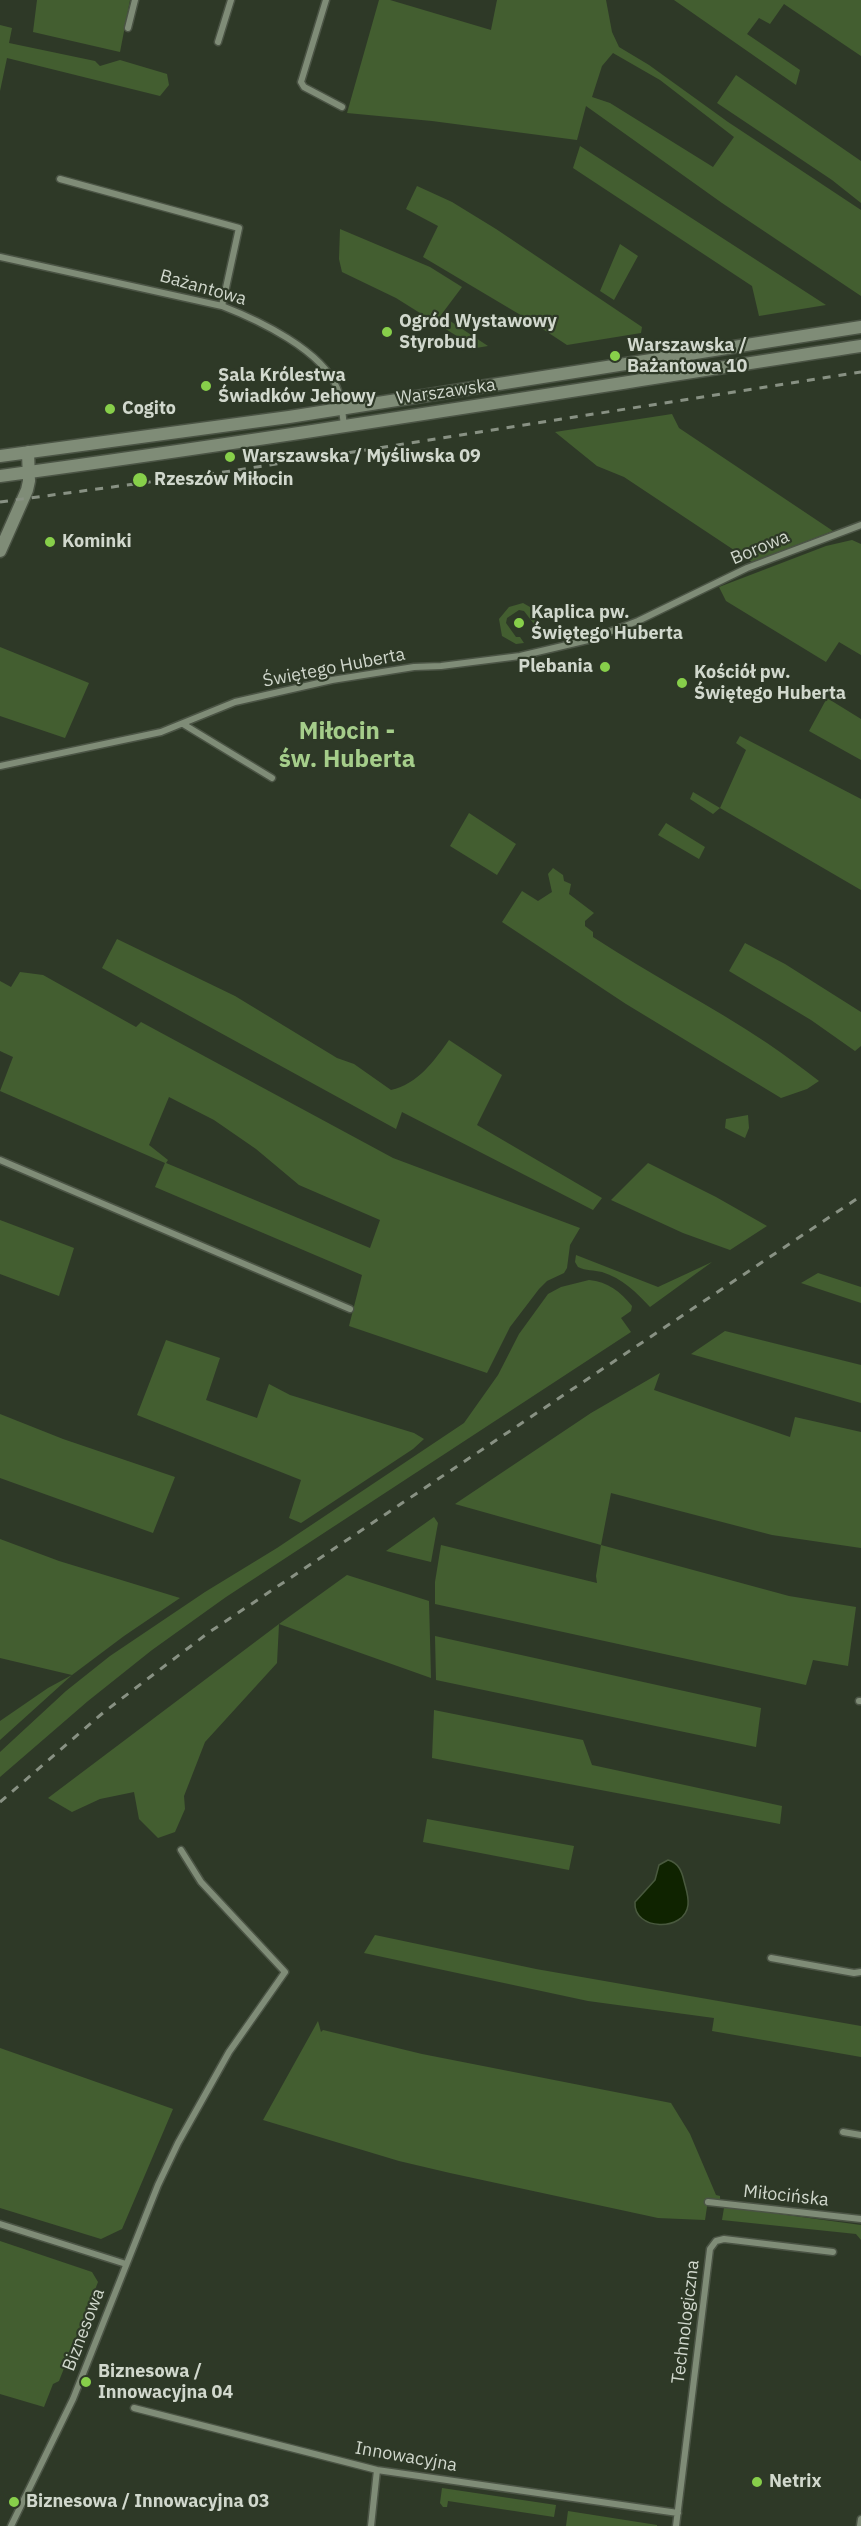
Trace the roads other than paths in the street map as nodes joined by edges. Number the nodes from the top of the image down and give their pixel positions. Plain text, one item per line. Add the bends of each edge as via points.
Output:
1 (135, 0) edge
2 (231, 0) edge
3 (326, 0) edge
4 (128, 28) dead end
5 (218, 42) dead end
6 (342, 107) dead end
7 (60, 179) dead end
8 (0, 257) edge
9 (222, 306) junction
10 (861, 327) edge
11 (861, 346) edge
12 (342, 409) junction
13 (344, 425) junction
14 (28, 452) junction
15 (0, 456) edge
16 (29, 472) junction
17 (0, 476) edge
18 (861, 525) edge
19 (0, 551) edge
20 (672, 603) joint
21 (183, 724) junction
22 (0, 766) edge
23 (272, 778) dead end
24 (0, 1160) edge
25 (350, 1309) dead end
26 (180, 1850) dead end
27 (771, 1958) dead end
28 (861, 1972) edge
29 (843, 2132) dead end
30 (861, 2134) edge
31 (708, 2202) dead end
32 (861, 2219) edge
33 (0, 2224) edge
34 (833, 2252) dead end
35 (126, 2264) junction
36 (134, 2408) dead end
37 (377, 2470) junction
38 (678, 2513) junction
39 (861, 2518) edge
40 (11, 2526) edge
41 (372, 2526) edge
42 (676, 2526) edge
43 (860, 2526) edge

1 - 4 street
2 - 5 street
3 - 6 street via 301,82
7 - 9 street via 238,228
8 - 9 street, Bażantowa
9 - 12 street, Bażantowa via 252,318 300,347 327,372 337,387
10 - 12 main road, Warszawska
11 - 13 main road, Warszawska
12 - 13 street, Bażantowa
12 - 14 main road, Warszawska
13 - 16 main road, Warszawska
14 - 15 main road, Warszawska
14 - 16 main road
16 - 17 main road, Warszawska
16 - 19 main road via 27,490
18 - 20 street, Borowa via 747,568
20 - 21 street, Świętego Huberta via 602,636 554,649 332,680 235,702
21 - 22 street, Świętego Huberta
21 - 23 street
24 - 25 street
26 - 35 street, Biznesowa via 201,1882 285,1972 200,2101 158,2185
27 - 28 street
29 - 30 street
31 - 32 street, Miłocińska
33 - 35 street
34 - 38 street, Technologiczna via 724,2239 716,2241 710,2249
35 - 40 street, Biznesowa via 70,2407
36 - 37 street, Innowacyjna
37 - 38 street, Innowacyjna
37 - 41 street
38 - 42 street, Technologiczna
39 - 43 street

